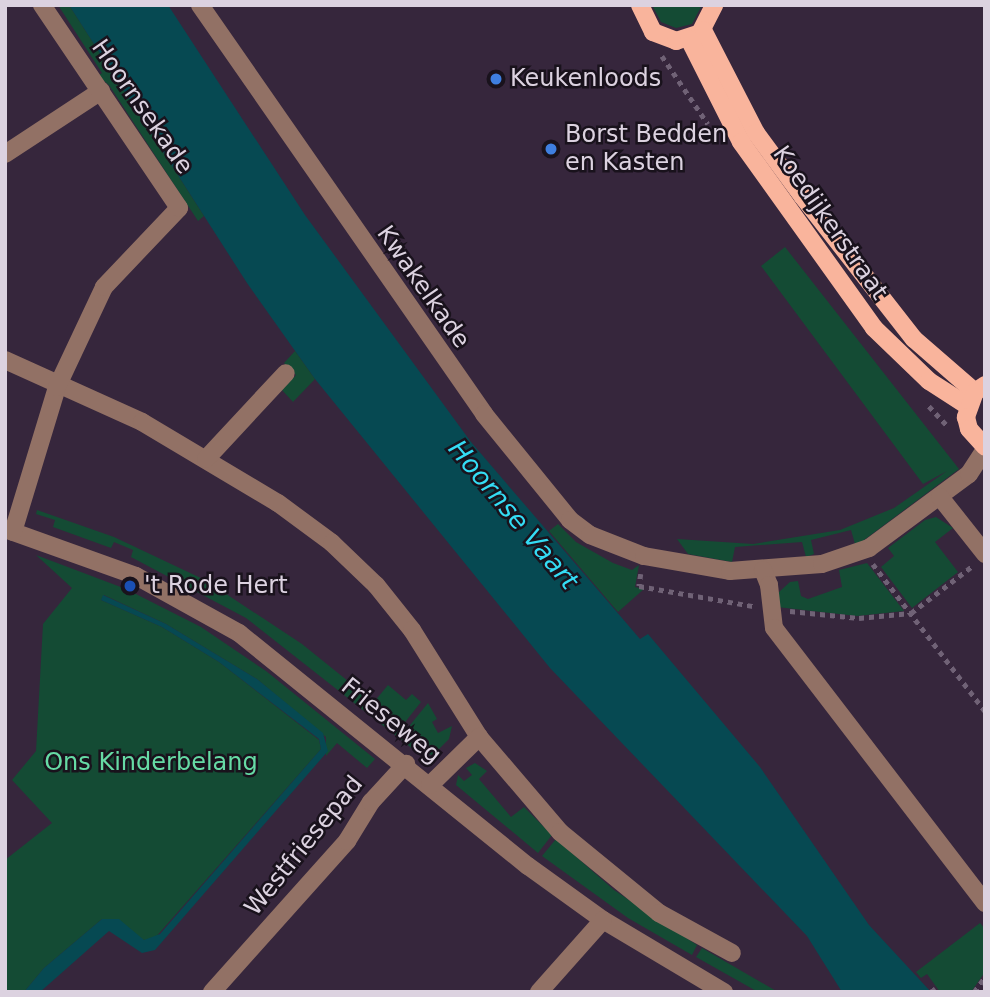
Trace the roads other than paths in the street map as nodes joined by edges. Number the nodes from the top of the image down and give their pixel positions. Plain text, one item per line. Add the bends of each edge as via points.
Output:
1 (42, 5) edge
2 (200, 5) edge
3 (640, 5) edge
4 (715, 5) edge
5 (695, 35) junction
6 (101, 91) junction
7 (5, 154) edge
8 (5, 360) edge
9 (286, 373) dead end
10 (57, 387) junction
11 (976, 394) edge
12 (985, 448) edge
13 (206, 459) junction
14 (940, 498) junction
15 (9, 531) edge
16 (979, 559) edge
17 (763, 570) junction
18 (479, 737) junction
19 (406, 764) junction
20 (430, 785) junction
21 (985, 903) edge
22 (603, 920) junction
23 (732, 953) dead end
24 (212, 992) edge
25 (540, 992) edge
26 (724, 992) edge

1 - 6 street, Hoornsekade
2 - 17 street, Kwakelkade via 492,424 577,526 644,556 730,570
3 - 5 main road via 653,32 664,38
4 - 5 main road
5 - 11 main road, Koedijkerstraat via 756,133 914,340
5 - 11 main road, Koedijkerstraat via 741,142 874,328 929,381
6 - 7 street
6 - 10 street, Hoornsekade via 178,202 175,217 104,287
8 - 10 street
9 - 13 street
10 - 13 street via 142,422
10 - 15 street
11 - 12 main road via 969,429
12 - 14 street, Kwakelkade via 969,474
13 - 18 street via 310,526 376,586 433,658
14 - 16 street
14 - 17 street, Kwakelkade via 869,548 821,564
15 - 19 street, Frieseweg via 109,565 201,610 276,660
17 - 21 street via 774,628
18 - 20 street
18 - 23 street via 524,793 592,860 659,913
19 - 20 street, Frieseweg
19 - 24 street, Westfriesepad via 372,802 347,841
20 - 22 street, Frieseweg via 527,866
22 - 25 street
22 - 26 street, Frieseweg

